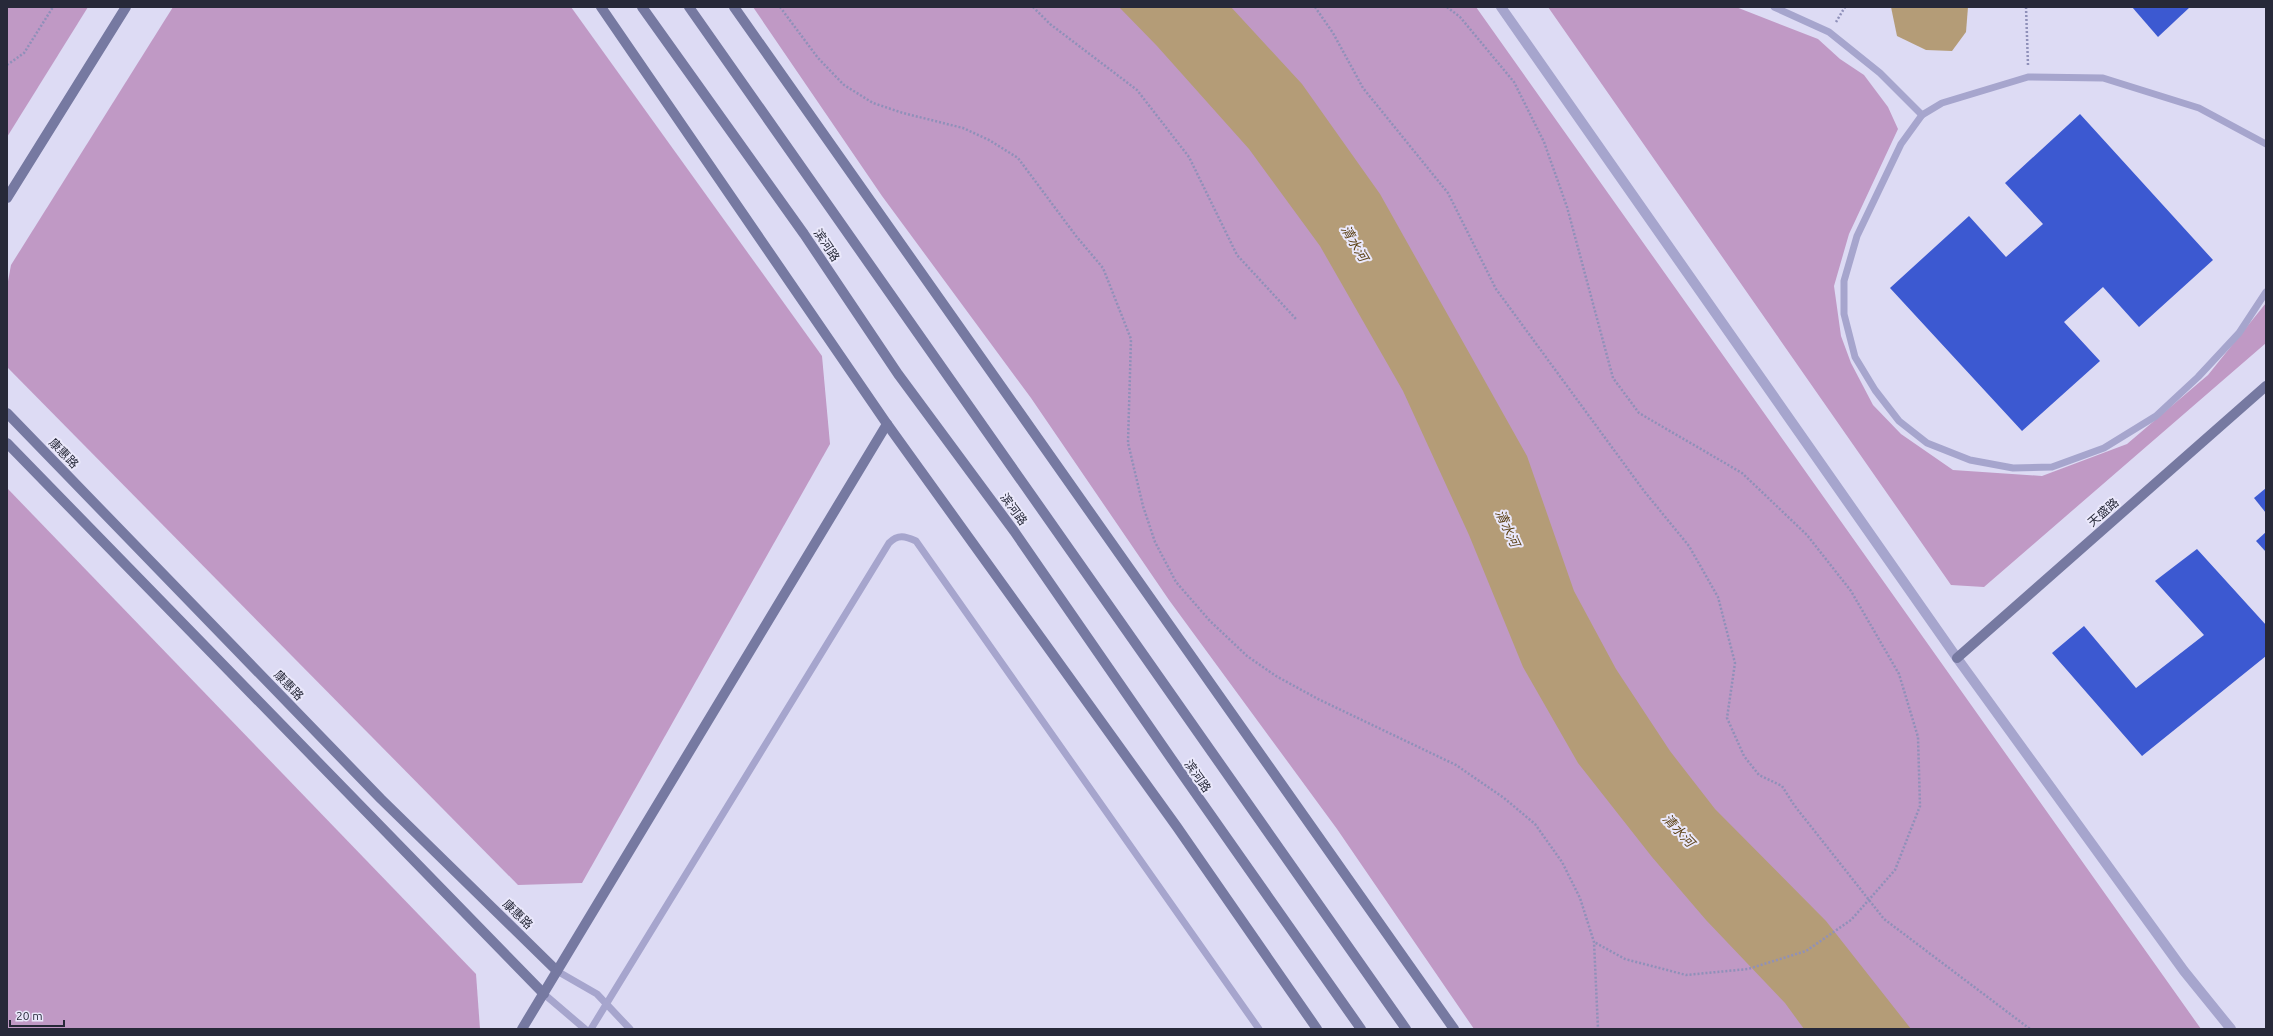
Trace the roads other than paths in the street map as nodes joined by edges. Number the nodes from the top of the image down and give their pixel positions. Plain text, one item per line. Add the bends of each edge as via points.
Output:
1 (126, 7) edge
2 (601, 7) edge
3 (642, 7) edge
4 (689, 7) edge
5 (734, 7) edge
6 (1501, 7) edge
7 (1774, 7) edge
8 (1922, 115) junction
9 (2266, 144) edge
10 (7, 198) edge
11 (2266, 292) edge
12 (2266, 386) edge
13 (7, 413) edge
14 (887, 424) junction
15 (7, 443) edge
16 (1957, 658) junction
17 (557, 972) junction
18 (544, 994) junction
19 (606, 1004) junction
20 (522, 1029) edge
21 (585, 1029) edge
22 (591, 1029) edge
23 (630, 1029) edge
24 (1259, 1029) edge
25 (1317, 1029) edge
26 (1361, 1029) edge
27 (1406, 1029) edge
28 (1454, 1029) edge
29 (2231, 1029) edge

1 - 10 main road
2 - 14 main road
3 - 26 main road, 滨河路 via 804,234 898,374 1014,530
4 - 27 main road, 滨河路
5 - 28 main road
6 - 16 street
7 - 8 lane via 1829,32 1880,73
8 - 9 lane via 1942,103 2028,77 2103,78 2199,108
8 - 11 lane via 1901,144 1857,236 1844,281 1844,314 1855,357 1875,390 1899,421 1927,443 1970,460 2012,468 2052,467 2104,448 2156,416 2198,377 2239,333
12 - 16 main road, 天盛路
13 - 17 main road, 康惠路 via 381,799
14 - 17 main road
14 - 25 main road via 1172,821
15 - 18 main road
16 - 29 street via 2184,971
17 - 18 main road
17 - 19 lane via 597,994
18 - 20 main road
18 - 21 lane
19 - 22 lane
19 - 23 lane
19 - 24 lane via 889,543 895,537 905,536 916,541

